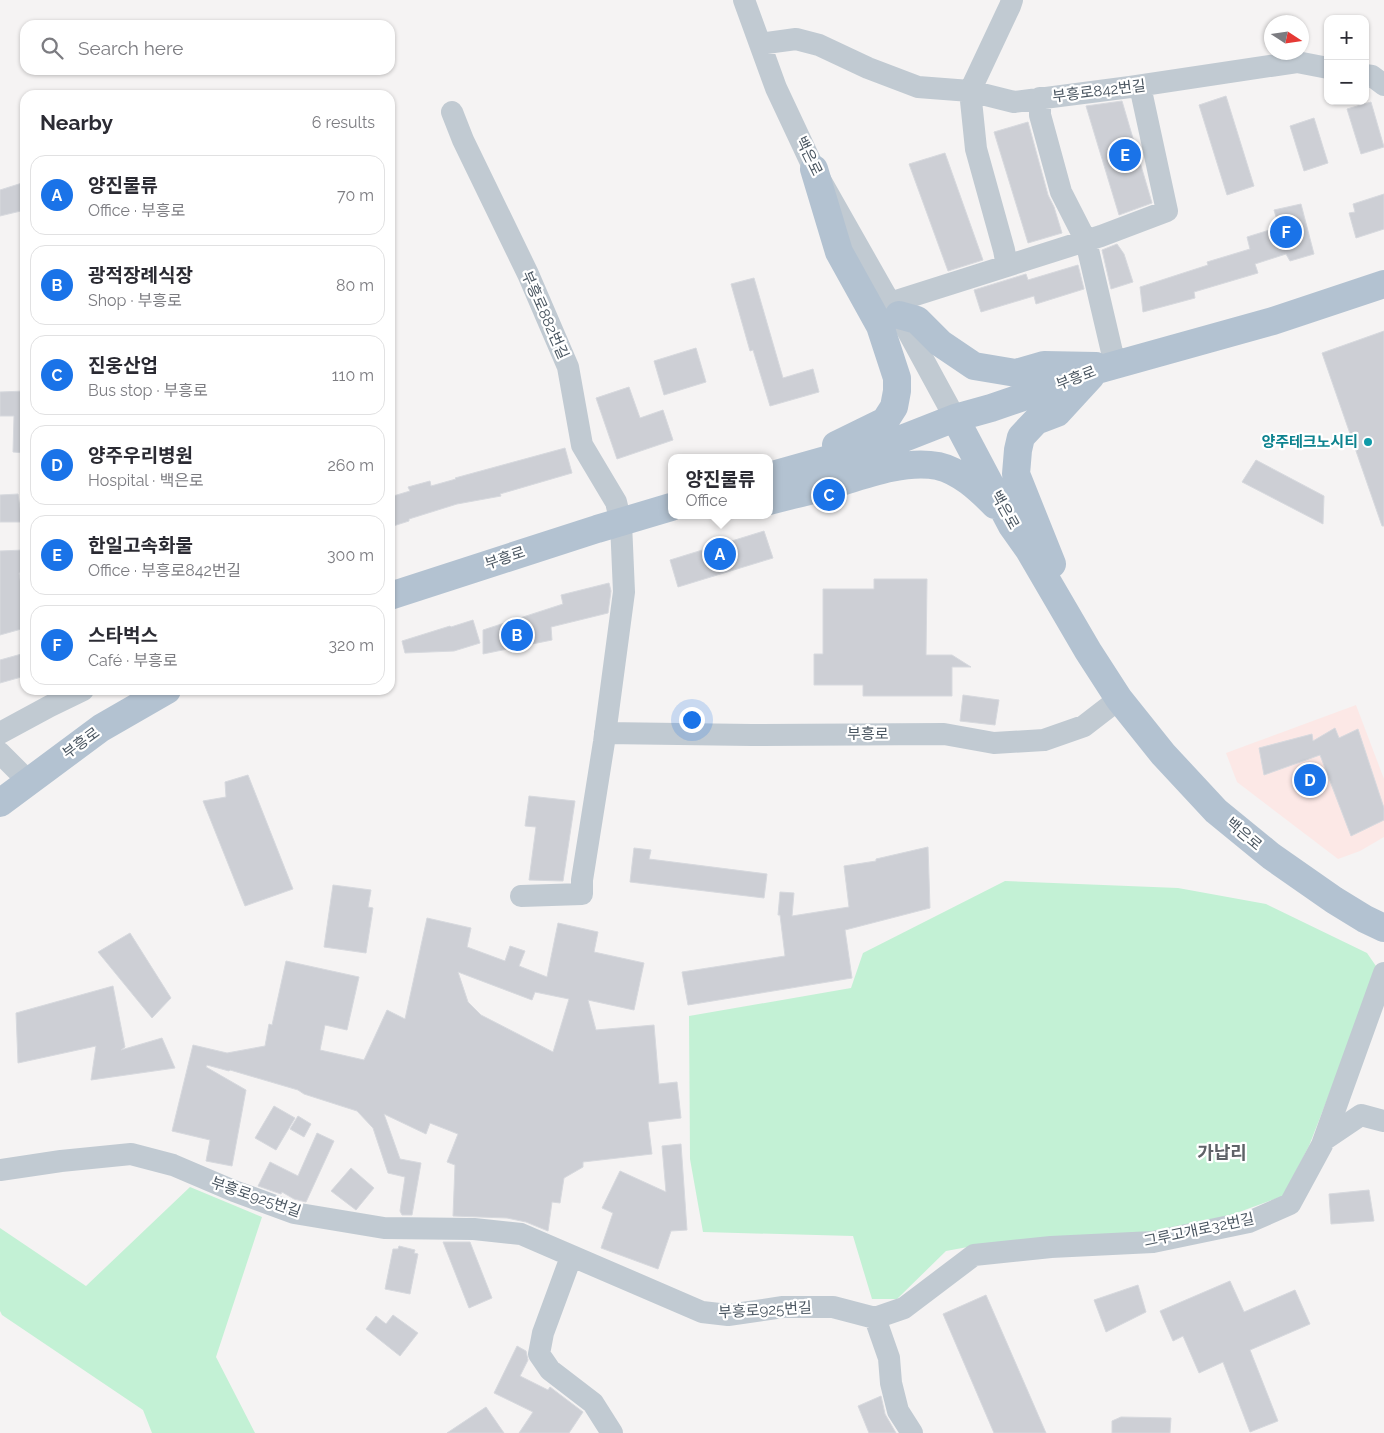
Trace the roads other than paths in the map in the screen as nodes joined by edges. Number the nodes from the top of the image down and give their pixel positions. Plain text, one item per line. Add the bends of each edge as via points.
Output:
1 (744, 0) edge
2 (1012, 0) edge
3 (760, 44) junction
4 (1324, 67) edge
5 (1369, 76) edge
6 (1384, 85) edge
7 (1140, 86) junction
8 (970, 91) junction
9 (1040, 98) junction
10 (452, 112) dead end
11 (814, 169) junction
12 (1086, 241) junction
13 (1007, 266) junction
14 (1384, 284) edge
15 (895, 309) junction
16 (1109, 366) junction
17 (955, 418) junction
18 (904, 438) junction
19 (780, 472) edge
20 (859, 476) junction
21 (773, 500) edge
22 (668, 509) edge
23 (621, 523) junction
24 (1012, 526) junction
25 (395, 594) edge
26 (1088, 651) junction
27 (73, 695) edge
28 (158, 695) edge
29 (1119, 699) junction
30 (0, 733) edge
31 (605, 733) junction
32 (0, 753) edge
33 (28, 782) junction
34 (0, 803) edge
35 (521, 896) dead end
36 (1384, 928) edge
37 (1384, 973) edge
38 (1384, 1121) edge
39 (1324, 1140) junction
40 (0, 1170) edge
41 (571, 1257) junction
42 (875, 1318) junction
43 (612, 1433) edge
44 (912, 1433) edge

1 - 3 street, 백은로
2 - 8 street
3 - 8 street, 부흥로842번길 via 796,39 819,45 868,68 918,86
3 - 11 street, 백은로 via 776,88
4 - 7 street, 부흥로842번길 via 1297,62
5 - 6 street
7 - 9 street, 부흥로842번길
7 - 12 street via 1167,211
8 - 9 street, 부흥로842번길 via 1014,102
8 - 13 street via 976,148
9 - 12 street via 1040,115 1061,192
10 - 23 street, 부흥로882번길 via 568,367 582,445 616,502
11 - 15 street, 백은로
11 - 19 main road via 839,252 880,326 897,378 898,392 894,407 885,420
12 - 13 street
12 - 16 street via 1112,352
13 - 15 street
14 - 16 main road, 부흥로 via 1273,321
15 - 16 main road via 917,320 940,344 974,366 1016,373 1044,365
15 - 17 street, 백은로
16 - 17 main road, 부흥로
16 - 26 main road via 1057,413 1036,421 1021,437 1016,474
17 - 18 main road, 부흥로
17 - 24 main road, 백은로
18 - 19 main road, 부흥로
18 - 20 main road
20 - 21 main road
20 - 24 main road via 905,466 938,466 954,472 979,489
22 - 23 main road, 부흥로
23 - 25 main road, 부흥로
23 - 31 street via 624,592
24 - 26 main road, 백은로
26 - 29 main road, 백은로
27 - 30 street
28 - 33 main road, 부흥로 via 101,728
29 - 31 street, 부흥로 via 1084,726 1044,740 994,743 944,734
29 - 36 main road, 백은로 via 1216,810 1271,856 1342,905
31 - 35 street via 582,894
32 - 33 street
33 - 34 main road, 부흥로
37 - 39 street, 그루고개로32번길
38 - 39 street via 1361,1116
39 - 42 street, 그루고개로32번길 via 1290,1204 1249,1222 1153,1242 974,1255 904,1308
40 - 41 street, 부흥로925번길 via 131,1154 173,1165 294,1213 384,1228 474,1229 522,1234
41 - 42 street, 부흥로925번길 via 702,1312 728,1315 783,1307 833,1307
41 - 43 street via 543,1333 539,1354 550,1370 593,1403
42 - 44 street via 889,1358 898,1411

